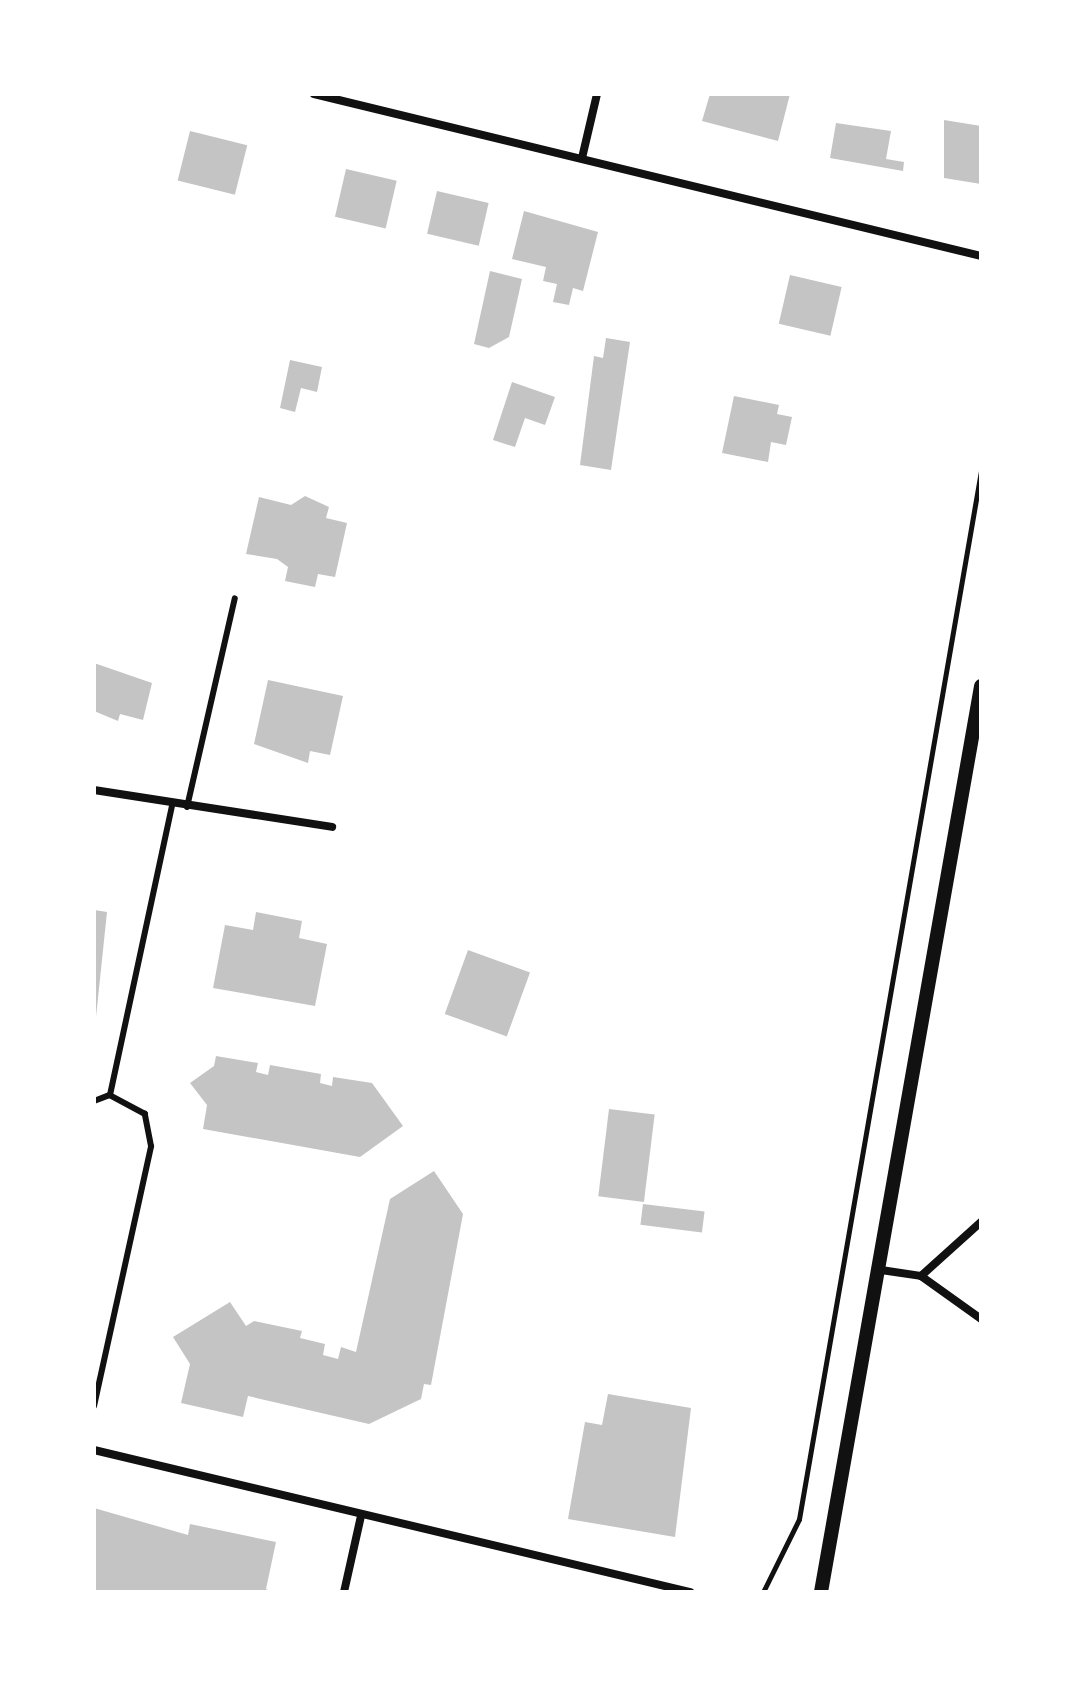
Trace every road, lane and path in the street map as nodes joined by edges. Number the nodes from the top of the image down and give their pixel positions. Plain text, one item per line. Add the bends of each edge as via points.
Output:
1 (314, 94) edge
2 (597, 94) edge
3 (582, 158) junction
4 (981, 256) edge
5 (981, 471) edge
6 (235, 598) dead end
7 (981, 686) edge
8 (94, 790) edge
9 (172, 805) junction
10 (187, 807) junction
11 (332, 827) dead end
12 (110, 1095) junction
13 (94, 1101) edge
14 (981, 1222) edge
15 (881, 1270) junction
16 (921, 1276) junction
17 (981, 1319) edge
18 (94, 1406) edge
19 (94, 1450) edge
20 (361, 1516) junction
21 (344, 1592) edge
22 (690, 1592) edge
23 (763, 1592) edge
24 (821, 1592) edge

1 - 3 street
2 - 3 street
3 - 4 street
5 - 23 path via 799,1519
6 - 10 lane
7 - 15 street
8 - 9 street
9 - 10 street
9 - 12 lane
10 - 11 street
12 - 13 lane
12 - 18 lane via 145,1114 151,1146
14 - 16 street
15 - 16 street
15 - 24 street
16 - 17 street
19 - 20 street
20 - 21 street
20 - 22 street

